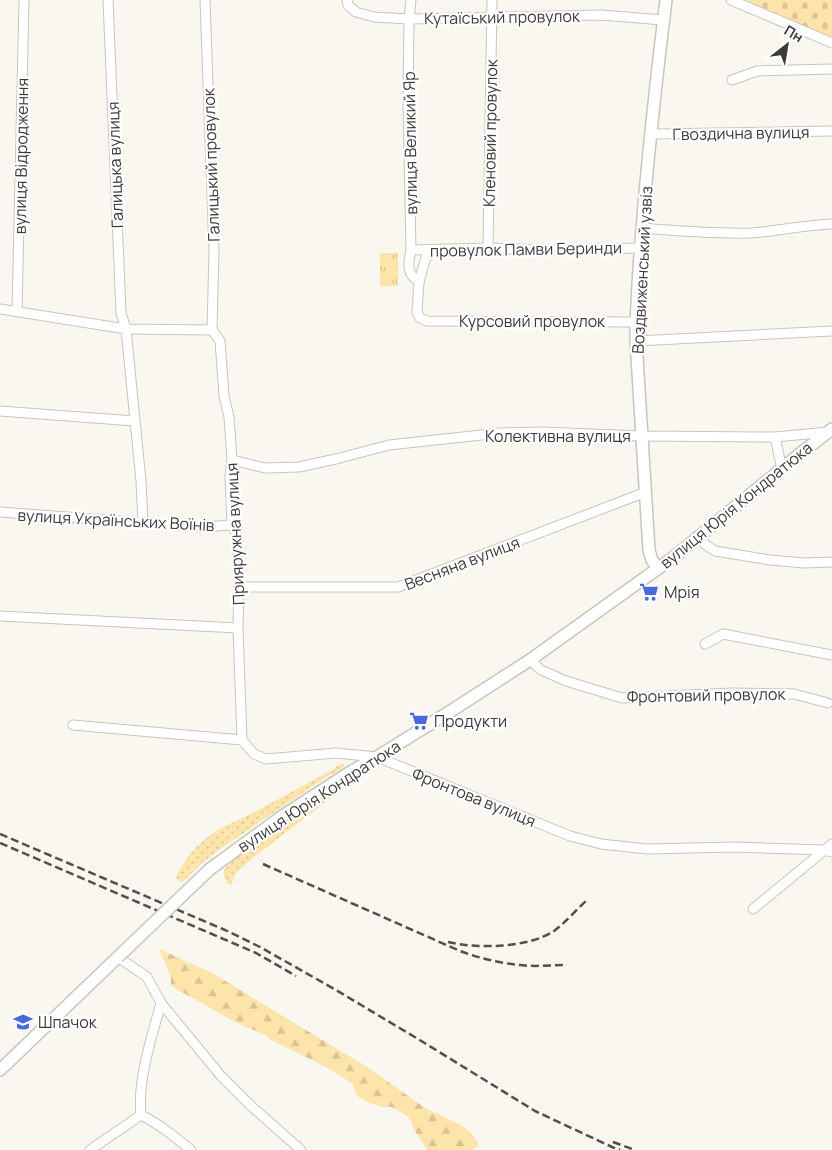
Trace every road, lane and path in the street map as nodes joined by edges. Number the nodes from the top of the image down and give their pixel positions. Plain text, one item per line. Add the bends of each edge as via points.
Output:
1 (24, 0) edge
2 (108, 0) edge
3 (205, 0) edge
4 (347, 0) edge
5 (411, 0) edge
6 (492, 0) edge
7 (666, 0) edge
8 (731, 0) edge
9 (492, 18) junction
10 (409, 19) junction
11 (663, 20) junction
12 (832, 43) edge
13 (832, 69) edge
14 (732, 80) dead end
15 (832, 131) edge
16 (651, 134) junction
17 (832, 224) edge
18 (642, 228) junction
19 (488, 248) junction
20 (640, 248) junction
21 (411, 250) junction
22 (428, 250) junction
23 (419, 282) junction
24 (0, 309) edge
25 (17, 311) junction
26 (427, 321) joint
27 (636, 322) junction
28 (126, 329) junction
29 (212, 330) junction
30 (832, 331) edge
31 (636, 341) junction
32 (0, 411) edge
33 (134, 421) junction
34 (830, 430) edge
35 (642, 436) junction
36 (775, 437) junction
37 (232, 460) junction
38 (782, 469) junction
39 (646, 492) junction
40 (0, 512) edge
41 (142, 523) junction
42 (232, 525) junction
43 (698, 538) junction
44 (832, 562) edge
45 (657, 568) junction
46 (239, 587) junction
47 (0, 616) edge
48 (238, 628) junction
49 (705, 644) dead end
50 (832, 655) edge
51 (530, 660) junction
52 (828, 703) dead end
53 (73, 725) dead end
54 (242, 740) junction
55 (377, 757) junction
56 (832, 844) edge
57 (828, 851) edge
58 (753, 909) dead end
59 (118, 957) junction
60 (161, 1003) junction
61 (0, 1070) edge
62 (141, 1115) junction
63 (90, 1150) edge
64 (191, 1150) edge
65 (301, 1150) edge

1 - 25 street, вулиця Відродження
2 - 28 street, Галицька вулиця via 121,313
3 - 29 street, Галицький провулок via 214,250
4 - 10 street, Кутаїський провулок via 356,12 374,17
5 - 10 street, вулиця Великий Яр
6 - 9 street, Кленовий провулок
7 - 11 street, Воздвиженський узвіз
8 - 12 street
9 - 10 street, Кутаїський провулок
9 - 11 street, Кутаїський провулок via 601,15
9 - 19 street, Кленовий провулок
10 - 21 street, вулиця Великий Яр
11 - 16 street, Воздвиженський узвіз
13 - 14 street via 758,71
15 - 16 street, Гвоздична вулиця
16 - 18 street, Воздвиженський узвіз
17 - 18 street via 751,233
18 - 20 street, Воздвиженський узвіз
19 - 20 street, провулок Памви Беринди
19 - 22 street, провулок Памви Беринди
20 - 27 street, Воздвиженський узвіз
21 - 22 street, провулок Памви Беринди
21 - 23 street, вулиця Великий Яр via 409,269
22 - 23 street, вулиця Великий Яр
23 - 26 street, вулиця Великий Яр via 417,312
24 - 25 street
25 - 28 street
26 - 27 street, Курсовий провулок
27 - 31 street, Воздвиженський узвіз
28 - 29 street
28 - 33 street, Галицька вулиця
29 - 37 street, Прияружна вулиця via 220,341
30 - 31 street
31 - 35 street, Воздвиженський узвіз
32 - 33 street
33 - 41 street, Галицька вулиця
34 - 36 street, Колективна вулиця
34 - 38 street, вулиця Юрія Кондратюка
35 - 36 street, Колективна вулиця
35 - 37 street, Колективна вулиця via 500,433 389,445 299,467 265,468
35 - 39 street, Воздвиженський узвіз
36 - 38 street
37 - 42 street, Прияружна вулиця
38 - 43 street, вулиця Юрія Кондратюка
39 - 45 street, Воздвиженський узвіз via 649,550
39 - 46 street, Весняна вулиця via 398,587
40 - 41 street, вулиця Українських Воїнів
41 - 42 street, вулиця Українських Воїнів via 200,527
42 - 46 street, Прияружна вулиця via 236,535
43 - 44 street via 715,551 770,560
43 - 45 street, вулиця Юрія Кондратюка
45 - 51 street, вулиця Юрія Кондратюка
46 - 48 street, Прияружна вулиця
47 - 48 street
48 - 54 street, Прияружна вулиця
49 - 50 street via 723,634
51 - 52 street, Фронтовий провулок via 541,670 566,681 622,698 794,694
51 - 55 street, вулиця Юрія Кондратюка
53 - 54 street
54 - 55 street, Фронтова вулиця via 254,754 266,759 336,753
55 - 57 street, Фронтова вулиця via 570,836 601,844 647,849 735,847
55 - 59 street, вулиця Юрія Кондратюка, bridge via 284,815 210,869
56 - 57 street
57 - 58 street
59 - 60 street via 147,977
59 - 61 street, вулиця Юрія Кондратюка
60 - 62 street via 147,1053 139,1102
60 - 65 street via 221,1076
62 - 63 street
62 - 64 street

